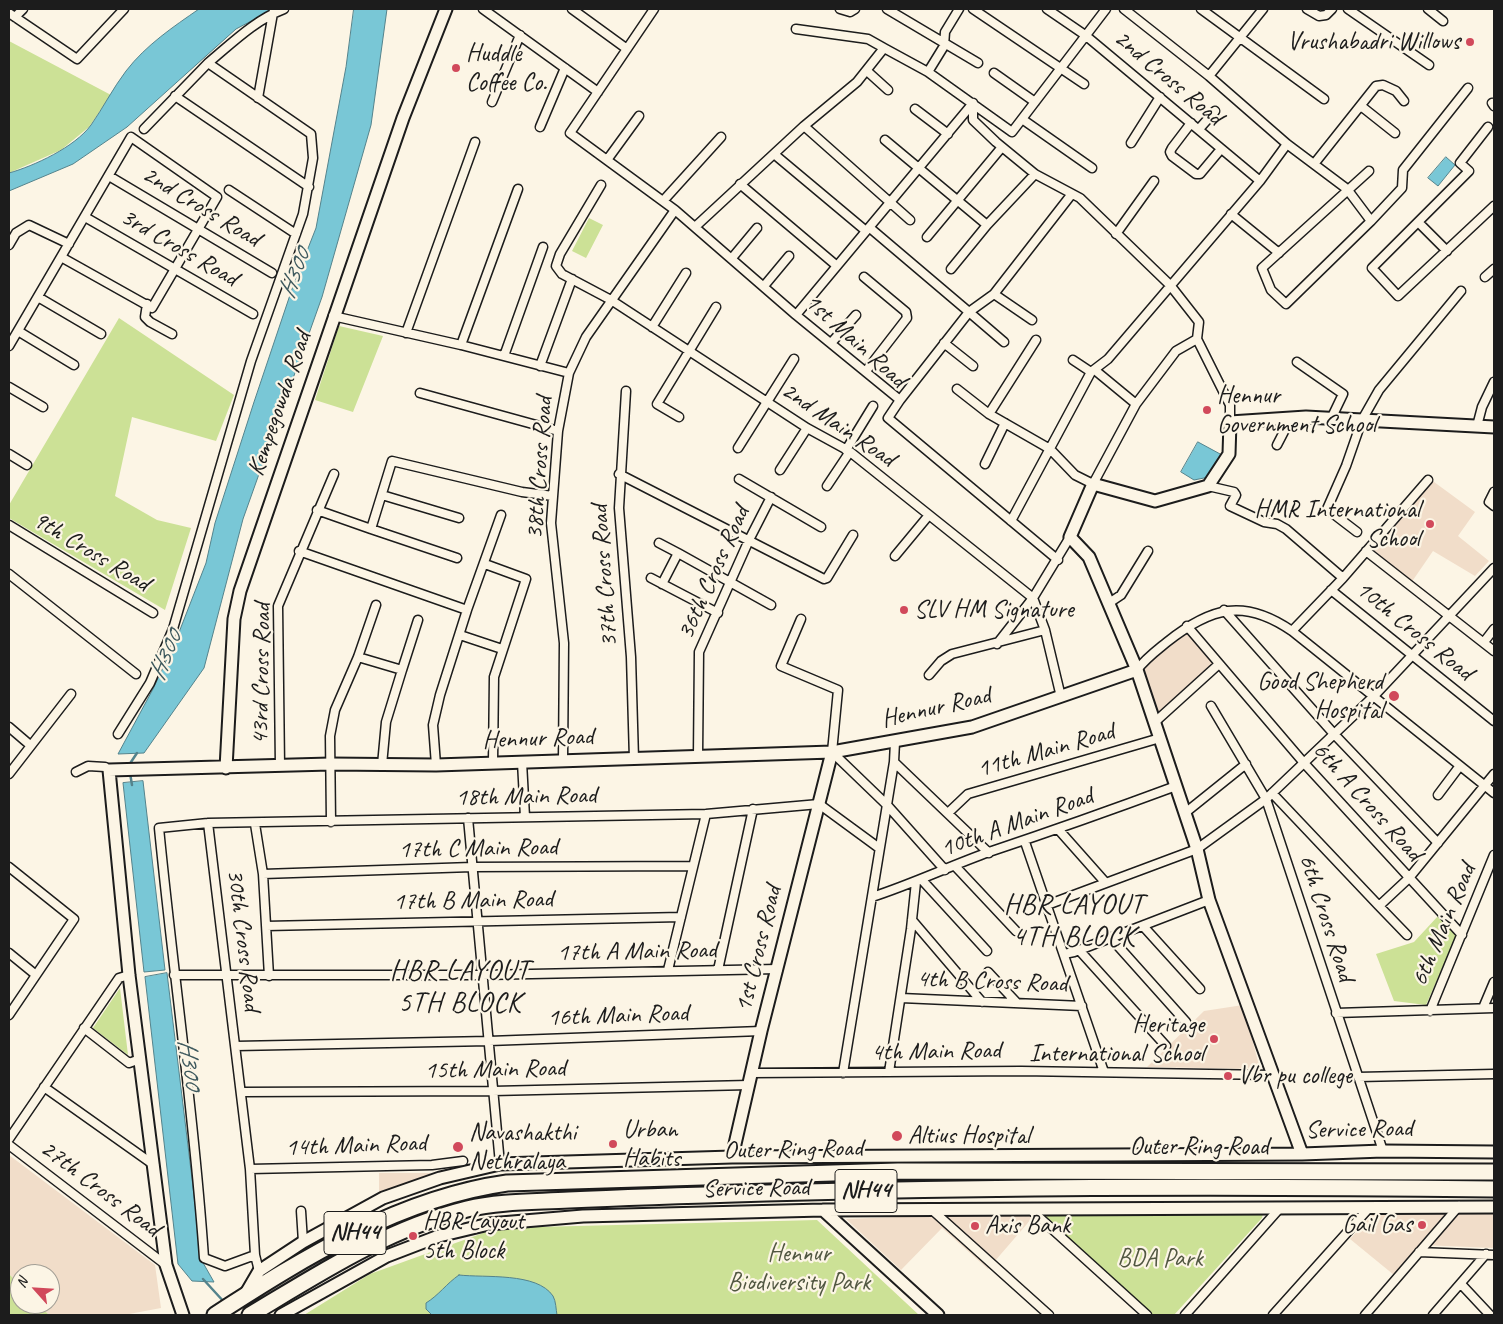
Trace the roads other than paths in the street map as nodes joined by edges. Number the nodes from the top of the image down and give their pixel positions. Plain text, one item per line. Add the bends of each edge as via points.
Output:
1 (23, 9) edge
2 (124, 9) edge
3 (284, 9) edge
4 (446, 9) edge
5 (483, 9) edge
6 (572, 9) edge
7 (654, 9) edge
8 (840, 9) edge
9 (855, 9) edge
10 (887, 9) edge
11 (959, 9) edge
12 (973, 9) edge
13 (1047, 9) edge
14 (1106, 9) edge
15 (1124, 9) edge
16 (1201, 9) edge
17 (1263, 9) edge
18 (1307, 9) edge
19 (1332, 9) edge
20 (1348, 9) edge
21 (1428, 9) edge
22 (273, 13) junction
23 (12, 15) edge
24 (1443, 21) dead end
25 (796, 29) dead end
26 (520, 35) junction
27 (1085, 35) junction
28 (1241, 37) junction
29 (945, 41) junction
30 (884, 48) junction
31 (627, 49) junction
32 (208, 63) junction
33 (978, 63) dead end
34 (1429, 65) dead end
35 (1061, 67) junction
36 (565, 68) junction
37 (867, 71) junction
38 (928, 72) junction
39 (994, 73) dead end
40 (1209, 76) junction
41 (1084, 84) dead end
42 (1468, 88) dead end
43 (888, 90) dead end
44 (598, 92) junction
45 (176, 96) junction
46 (1160, 97) junction
47 (258, 98) junction
48 (1324, 99) dead end
49 (1404, 101) dead end
50 (492, 102) dead end
51 (1035, 102) junction
52 (973, 103) junction
53 (1361, 106) junction
54 (914, 109) dead end
55 (1215, 111) dead end
56 (639, 116) dead end
57 (1022, 119) junction
58 (1191, 123) junction
59 (804, 126) junction
60 (540, 128) dead end
61 (1488, 128) dead end
62 (144, 129) dead end
63 (1199, 129) junction
64 (1395, 133) dead end
65 (948, 134) junction
66 (722, 137) dead end
67 (885, 140) dead end
68 (475, 142) dead end
69 (1130, 143) dead end
70 (1287, 144) junction
71 (1002, 147) junction
72 (1221, 149) junction
73 (774, 154) junction
74 (607, 160) junction
75 (1314, 164) junction
76 (918, 168) junction
77 (1092, 168) dead end
78 (1369, 171) dead end
79 (1035, 174) junction
80 (109, 176) junction
81 (1154, 181) dead end
82 (1260, 181) junction
83 (740, 184) junction
84 (601, 186) dead end
85 (309, 187) junction
86 (518, 189) dead end
87 (1346, 189) junction
88 (229, 190) dead end
89 (1071, 194) junction
90 (663, 201) junction
91 (958, 201) junction
92 (890, 203) junction
93 (1494, 206) edge
94 (675, 210) junction
95 (1231, 214) junction
96 (85, 217) junction
97 (910, 220) dead end
98 (1372, 221) junction
99 (1418, 222) junction
100 (987, 224) junction
101 (695, 227) junction
102 (199, 228) junction
103 (757, 228) dead end
104 (868, 229) junction
105 (296, 234) junction
106 (1116, 234) junction
107 (927, 237) dead end
108 (69, 244) junction
109 (9, 245) edge
110 (543, 247) dead end
111 (1447, 251) junction
112 (1279, 253) junction
113 (789, 256) dead end
114 (61, 258) junction
115 (732, 258) junction
116 (838, 266) junction
117 (176, 269) junction
118 (951, 269) dead end
119 (1494, 269) edge
120 (272, 273) dead end
121 (686, 273) dead end
122 (864, 277) dead end
123 (1485, 277) dead end
124 (572, 280) junction
125 (1170, 285) junction
126 (764, 286) junction
127 (1461, 291) dead end
128 (994, 294) junction
129 (38, 297) junction
130 (611, 300) junction
131 (150, 306) junction
132 (716, 307) dead end
133 (969, 312) junction
134 (253, 314) dead end
135 (796, 315) junction
136 (856, 315) dead end
137 (333, 316) junction
138 (1032, 320) dead end
139 (652, 327) junction
140 (18, 331) junction
141 (406, 333) junction
142 (101, 334) dead end
143 (172, 334) dead end
144 (1197, 338) junction
145 (1036, 340) dead end
146 (832, 342) junction
147 (1004, 342) dead end
148 (944, 343) junction
149 (461, 345) junction
150 (9, 346) edge
151 (689, 352) junction
152 (504, 356) junction
153 (794, 359) dead end
154 (1073, 360) dead end
155 (1297, 362) dead end
156 (74, 365) dead end
157 (540, 366) junction
158 (973, 366) dead end
159 (866, 371) junction
160 (1094, 372) junction
161 (568, 373) junction
162 (1494, 382) edge
163 (9, 387) edge
164 (957, 390) dead end
165 (626, 391) dead end
166 (420, 393) dead end
167 (900, 400) junction
168 (768, 402) junction
169 (1136, 404) junction
170 (873, 406) dead end
171 (43, 407) dead end
172 (990, 414) junction
173 (679, 417) dead end
174 (1291, 418) junction
175 (1330, 418) junction
176 (1362, 420) junction
177 (1230, 422) junction
178 (1005, 423) junction
179 (1477, 426) junction
180 (1494, 427) edge
181 (806, 428) junction
182 (558, 431) junction
183 (1277, 445) dead end
184 (738, 448) dead end
185 (1050, 449) junction
186 (848, 451) junction
187 (9, 454) edge
188 (985, 464) dead end
189 (27, 465) dead end
190 (780, 470) dead end
191 (334, 474) dead end
192 (619, 474) junction
193 (739, 479) dead end
194 (1428, 480) dead end
195 (1093, 484) junction
196 (827, 486) dead end
197 (1208, 486) junction
198 (1494, 492) edge
199 (382, 495) junction
200 (553, 496) junction
201 (771, 497) junction
202 (1494, 506) edge
203 (317, 510) junction
204 (501, 515) dead end
205 (929, 515) junction
206 (459, 518) dead end
207 (1011, 521) junction
208 (9, 525) edge
209 (822, 527) dead end
210 (371, 529) junction
211 (1357, 532) dead end
212 (853, 535) dead end
213 (1070, 537) junction
214 (749, 540) junction
215 (659, 543) dead end
216 (299, 551) junction
217 (1148, 551) dead end
218 (1366, 551) junction
219 (678, 553) junction
220 (895, 556) dead end
221 (457, 558) dead end
222 (1058, 560) junction
223 (485, 564) junction
224 (1494, 568) edge
225 (9, 574) edge
226 (651, 578) dead end
227 (1343, 578) junction
228 (730, 582) junction
229 (662, 584) junction
230 (1331, 590) junction
231 (1033, 598) junction
232 (1109, 603) junction
233 (376, 605) dead end
234 (770, 605) dead end
235 (466, 610) junction
236 (1224, 610) junction
237 (153, 613) dead end
238 (718, 613) junction
239 (1450, 616) junction
240 (802, 619) dead end
241 (418, 620) dead end
242 (1187, 626) junction
243 (1494, 629) edge
244 (1045, 630) junction
245 (1292, 631) junction
246 (460, 635) junction
247 (1484, 642) junction
248 (997, 644) junction
249 (502, 649) junction
250 (1494, 651) edge
251 (1413, 656) junction
252 (358, 657) junction
253 (1219, 664) junction
254 (402, 670) junction
255 (1136, 670) junction
256 (136, 674) dead end
257 (929, 675) dead end
258 (71, 694) dead end
259 (1374, 696) junction
260 (1061, 697) junction
261 (1211, 706) dead end
262 (1494, 721) edge
263 (1155, 722) junction
264 (9, 727) edge
265 (118, 734) dead end
266 (1334, 734) junction
267 (1160, 738) junction
268 (895, 742) junction
269 (30, 745) junction
270 (832, 752) junction
271 (698, 756) junction
272 (634, 758) junction
273 (563, 760) junction
274 (493, 762) junction
275 (522, 762) junction
276 (894, 762) junction
277 (1304, 763) junction
278 (330, 764) junction
279 (1246, 764) junction
280 (436, 765) junction
281 (280, 766) junction
282 (382, 766) junction
283 (105, 767) dead end
284 (1459, 767) junction
285 (226, 768) junction
286 (76, 772) dead end
287 (9, 774) edge
288 (1494, 774) edge
289 (1176, 786) junction
290 (1484, 786) junction
291 (1494, 793) edge
292 (1438, 795) dead end
293 (1268, 796) junction
294 (818, 804) junction
295 (887, 805) junction
296 (752, 809) junction
297 (948, 812) junction
298 (1185, 813) junction
299 (706, 814) junction
300 (525, 817) junction
301 (468, 818) junction
302 (332, 822) junction
303 (208, 823) junction
304 (255, 824) junction
305 (1058, 830) junction
306 (1025, 842) junction
307 (1438, 843) junction
308 (878, 848) junction
309 (1197, 849) junction
310 (989, 853) junction
311 (1494, 855) edge
312 (693, 866) junction
313 (955, 866) junction
314 (9, 867) edge
315 (472, 868) junction
316 (945, 870) junction
317 (263, 874) junction
318 (1408, 878) junction
319 (919, 881) junction
320 (1105, 882) junction
321 (872, 897) junction
322 (1209, 900) junction
323 (1047, 905) junction
324 (1379, 906) junction
325 (681, 917) junction
326 (912, 920) junction
327 (478, 921) junction
328 (266, 926) junction
329 (1143, 926) junction
330 (1016, 931) dead end
331 (1462, 934) junction
332 (1407, 935) dead end
333 (1110, 937) junction
334 (1079, 950) junction
335 (987, 951) dead end
336 (9, 953) edge
337 (1064, 954) junction
338 (778, 969) junction
339 (668, 970) junction
340 (718, 970) junction
341 (988, 972) dead end
342 (36, 975) junction
343 (129, 975) junction
344 (174, 975) junction
345 (228, 975) junction
346 (482, 975) junction
347 (269, 976) junction
348 (1494, 982) edge
349 (1200, 989) dead end
350 (901, 998) junction
351 (982, 1002) junction
352 (1018, 1003) junction
353 (1082, 1006) junction
354 (1482, 1008) junction
355 (1494, 1008) edge
356 (1430, 1011) junction
357 (1336, 1013) junction
358 (9, 1015) edge
359 (1186, 1022) dead end
360 (84, 1028) junction
361 (761, 1031) junction
362 (489, 1041) junction
363 (236, 1046) junction
364 (1166, 1046) dead end
365 (140, 1059) junction
366 (889, 1072) junction
367 (1104, 1072) junction
368 (751, 1073) junction
369 (843, 1073) junction
370 (1494, 1074) edge
371 (1272, 1075) junction
372 (1358, 1077) junction
373 (749, 1085) junction
374 (44, 1087) junction
375 (493, 1091) junction
376 (241, 1092) junction
377 (9, 1138) edge
378 (9, 1146) edge
379 (1383, 1151) junction
380 (1494, 1152) edge
381 (1302, 1154) junction
382 (732, 1157) junction
383 (463, 1161) dead end
384 (500, 1164) junction
385 (154, 1165) junction
386 (432, 1165) junction
387 (250, 1169) junction
388 (1494, 1172) edge
389 (440, 1178) junction
390 (1494, 1189) edge
391 (1459, 1206) junction
392 (1494, 1206) edge
393 (1029, 1208) junction
394 (1369, 1208) junction
395 (930, 1209) junction
396 (1279, 1209) junction
397 (824, 1210) junction
398 (301, 1211) dead end
399 (303, 1242) junction
400 (1419, 1252) junction
401 (255, 1255) junction
402 (1490, 1255) edge
403 (166, 1265) junction
404 (259, 1271) junction
405 (1461, 1284) junction
406 (244, 1296) junction
407 (256, 1312) edge
408 (183, 1315) edge
409 (215, 1315) edge
410 (281, 1315) edge
411 (938, 1315) edge
412 (1049, 1315) edge
413 (1147, 1315) edge
414 (1185, 1315) edge
415 (1273, 1315) edge
416 (1365, 1315) edge
417 (1433, 1315) edge
418 (1490, 1315) edge

1 - 23 street
2 - 23 street via 77,59
3 - 22 street
4 - 137 street, Kempegowda Road via 402,118
5 - 26 street
6 - 31 street
7 - 31 street
8 - 9 street via 850,12
10 - 29 street
11 - 29 street via 948,26
12 - 35 street
13 - 27 street, 2nd Cross Road
14 - 27 street
15 - 40 street
16 - 28 street
17 - 28 street
18 - 19 street via 1319,16
20 - 34 street
21 - 24 street
22 - 32 street
22 - 47 street
25 - 30 street via 868,39
26 - 36 street
26 - 50 street
27 - 35 street
27 - 46 street, 2nd Cross Road
28 - 40 street
28 - 48 street
29 - 33 street
29 - 38 street
30 - 37 street
30 - 38 street
31 - 44 street
32 - 45 street
32 - 47 street
35 - 41 street
35 - 51 street
36 - 44 street
36 - 60 street
37 - 43 street
37 - 59 street
38 - 52 street
39 - 51 street
40 - 70 street
42 - 98 street via 1403,170 1402,188
44 - 74 street, 1st Main Road via 570,133
45 - 62 street
45 - 85 street
46 - 58 street, 2nd Cross Road
46 - 69 street
47 - 85 street via 311,134 313,158
49 - 53 street via 1396,91 1383,85 1376,86
51 - 57 street
52 - 57 street via 1012,132
52 - 65 street
52 - 71 street via 973,120
53 - 64 street
53 - 75 street
54 - 65 street
55 - 63 street
56 - 74 street
57 - 77 street
58 - 63 street, 2nd Cross Road
58 - 72 street via 1172,148 1172,156 1200,174
59 - 73 street
59 - 92 street
61 - 99 street via 1460,163 1469,172
63 - 72 street, 2nd Cross Road
65 - 76 street
66 - 90 street
67 - 76 street
68 - 141 street
70 - 75 street
70 - 82 street
71 - 79 street
71 - 91 street
72 - 82 street, 2nd Cross Road
73 - 83 street
73 - 104 street
74 - 90 street, 1st Main Road
75 - 87 street
76 - 91 street
76 - 92 street
78 - 87 street
79 - 89 street
79 - 100 street
80 - 96 street
80 - 102 street, 2nd Cross Road
80 - 102 street via 131,137 217,197
81 - 106 street
82 - 95 street
83 - 101 street
83 - 116 street
84 - 124 street via 556,266
85 - 105 street
86 - 149 street
87 - 98 street
87 - 112 street
88 - 105 street
89 - 106 street via 1080,198
89 - 128 street
90 - 94 street, 1st Main Road
91 - 100 street
91 - 107 street
92 - 97 street
92 - 104 street
93 - 111 street
94 - 101 street, 1st Main Road
94 - 130 street, 38th Cross Road
95 - 112 street
95 - 125 street
96 - 108 street
96 - 117 street, 3rd Cross Road
98 - 112 street via 1286,304 1270,290 1262,268
99 - 111 street
99 - 111 street via 1372,268 1398,296
100 - 118 street
101 - 115 street, 1st Main Road
102 - 117 street
102 - 120 street, 2nd Cross Road
103 - 115 street
104 - 116 street
104 - 133 street
105 - 265 street via 252,361 173,629 150,683
106 - 125 street
108 - 109 street via 29,225 16,233
108 - 114 street
110 - 152 street
113 - 126 street
114 - 129 street
114 - 131 street
115 - 126 street, 1st Main Road
116 - 135 street
117 - 131 street
117 - 134 street, 3rd Cross Road
119 - 123 street
121 - 139 street
122 - 159 street via 906,312 907,318
124 - 130 street, 2nd Main Road
124 - 157 street
125 - 144 street via 1199,322
125 - 160 street
126 - 135 street, 1st Main Road
127 - 176 street via 1379,390
128 - 133 street
128 - 138 street
129 - 140 street
129 - 142 street
130 - 139 street, 2nd Main Road
130 - 161 street, 38th Cross Road via 586,337
131 - 143 street via 145,317
132 - 151 street
133 - 147 street
133 - 148 street
135 - 146 street, 1st Main Road
136 - 146 street
137 - 141 street
137 - 285 street, Kempegowda Road via 240,591 234,619
139 - 151 street, 2nd Main Road
140 - 150 street
140 - 156 street
141 - 149 street
144 - 169 street via 1176,351
144 - 177 street via 1230,405
145 - 172 street
146 - 159 street, 1st Main Road
148 - 158 street
148 - 167 street
149 - 152 street
151 - 168 street, 2nd Main Road
151 - 173 street via 657,404
152 - 157 street
153 - 168 street
154 - 160 street
155 - 175 street via 1342,394
157 - 161 street
159 - 167 street, 1st Main Road
160 - 169 street
160 - 185 street
161 - 182 street, 38th Cross Road
162 - 179 street
163 - 171 street
164 - 172 street
165 - 192 street, 37th Cross Road
166 - 182 street
167 - 207 street, 1st Main Road via 888,418
168 - 181 street, 2nd Main Road
168 - 184 street
169 - 195 street
170 - 186 street
172 - 178 street
174 - 175 street
174 - 177 street
174 - 183 street
175 - 176 street
176 - 179 street
176 - 211 street via 1326,509
177 - 197 street via 1229,454
178 - 185 street
178 - 188 street
179 - 180 street
181 - 186 street, 2nd Main Road
181 - 190 street
182 - 200 street, 38th Cross Road
185 - 195 street via 1075,475
185 - 207 street
186 - 196 street
186 - 205 street, 2nd Main Road
187 - 189 street
191 - 203 street, 43rd Cross Road
192 - 214 street
192 - 272 street, 37th Cross Road
193 - 201 street
194 - 218 street
195 - 197 street via 1154,500
195 - 213 street
197 - 227 street via 1234,492 1236,496 1230,506 1286,529
198 - 202 street via 1489,502
199 - 200 street via 392,461 522,492
199 - 206 street
199 - 210 street
200 - 273 street, 38th Cross Road via 551,524 564,643
201 - 209 street
201 - 214 street, 36th Cross Road
203 - 210 street
203 - 216 street, 43rd Cross Road
204 - 223 street
205 - 220 street
205 - 231 street, 2nd Main Road
207 - 222 street, 1st Main Road
208 - 237 street, 9th Cross Road
210 - 221 street
212 - 214 street via 826,579
213 - 222 street
213 - 232 street via 1090,557
214 - 228 street, 36th Cross Road
215 - 219 street
216 - 235 street
216 - 281 street, 43rd Cross Road via 278,606
217 - 232 street via 1121,595
218 - 227 street
218 - 239 street
219 - 228 street
219 - 229 street
222 - 231 street
223 - 235 street
223 - 249 street via 526,580
224 - 239 street
225 - 256 street
226 - 229 street
227 - 230 street
228 - 234 street
228 - 238 street, 36th Cross Road
229 - 238 street
230 - 245 street
230 - 251 street, 10th Cross Road
231 - 244 street
231 - 248 street
232 - 255 street
233 - 252 street
235 - 246 street
236 - 242 street
236 - 245 street via 1249,610
236 - 266 street
238 - 271 street, 36th Cross Road via 699,652
239 - 247 street
239 - 251 street
240 - 270 street via 781,666 838,690
241 - 254 street
242 - 253 street, 6th A Cross Road
242 - 255 street
243 - 247 street
244 - 248 street
244 - 260 street
245 - 259 street
246 - 249 street
246 - 280 street via 433,725
247 - 250 street
248 - 257 street via 952,654
249 - 274 street via 494,677
251 - 259 street
251 - 262 street, 10th Cross Road
252 - 254 street
252 - 278 street via 335,710 330,736
253 - 263 street
253 - 277 street, 6th A Cross Road
254 - 282 street via 386,722
255 - 260 street, Hennur Road
255 - 263 street
258 - 269 street
259 - 266 street
259 - 284 street
260 - 268 street, Hennur Road via 972,727
261 - 279 street, 6th Cross Road
263 - 267 street
264 - 269 street
266 - 277 street
266 - 307 street
267 - 289 street
267 - 297 street, 11th Main Road via 968,794
268 - 270 street, Hennur Road
268 - 276 street
269 - 287 street
270 - 271 street, Hennur Road
270 - 294 street, 1st Cross Road
270 - 295 street
271 - 272 street, Hennur Road
272 - 273 street, Hennur Road
273 - 275 street, Hennur Road
274 - 275 street, Hennur Road
274 - 280 street, Hennur Road
275 - 300 street
276 - 295 street
276 - 297 street
277 - 293 street
277 - 318 street, 6th A Cross Road
278 - 281 street, Hennur Road
278 - 282 street, Hennur Road
278 - 302 street
279 - 293 street, 6th Cross Road
279 - 298 street
280 - 282 street, Hennur Road
281 - 285 street, Hennur Road
283 - 286 street via 88,766
284 - 290 street
284 - 292 street
285 - 343 street, Hennur Road via 109,770
288 - 290 street
289 - 298 street
289 - 305 street, 10th A Main Road
290 - 291 street
290 - 307 street
293 - 309 street
293 - 324 street
293 - 357 street, 6th Cross Road
294 - 296 street, 18th Main Road
294 - 308 street
294 - 338 street, 1st Cross Road
295 - 308 street
295 - 316 street
296 - 299 street, 18th Main Road
296 - 340 street
297 - 310 street
298 - 309 street
299 - 300 street, 18th Main Road
299 - 312 street
300 - 301 street, 18th Main Road
301 - 302 street, 18th Main Road
301 - 315 street
302 - 304 street, 18th Main Road
303 - 304 street, 18th Main Road
303 - 344 street, 18th Main Road via 159,828
303 - 345 street, 30th Cross Road
304 - 317 street
305 - 306 street, 10th A Main Road
305 - 320 street
306 - 310 street, 10th A Main Road
306 - 323 street
307 - 318 street
308 - 321 street
309 - 320 street
309 - 322 street
310 - 313 street, 10th A Main Road
311 - 331 street, 6th Main Road
312 - 315 street, 17th C Main Road
312 - 325 street
313 - 316 street, 10th A Main Road
313 - 330 street
314 - 342 street via 74,919
315 - 317 street, 17th C Main Road
315 - 327 street
316 - 319 street, 10th A Main Road
317 - 328 street
318 - 324 street
318 - 331 street, 6th A Cross Road
319 - 321 street, 10th A Main Road
319 - 326 street
319 - 335 street
320 - 323 street
321 - 369 street
322 - 329 street
322 - 371 street
323 - 337 street
324 - 332 street
325 - 327 street, 17th B Main Road
325 - 339 street
326 - 350 street
326 - 351 street
327 - 328 street, 17th B Main Road
327 - 346 street
328 - 347 street
329 - 333 street
329 - 349 street
331 - 356 street, 6th Main Road
333 - 334 street
333 - 359 street
334 - 337 street
334 - 364 street
336 - 342 street
337 - 353 street
338 - 340 street, 17th A Main Road
338 - 361 street, 1st Cross Road
339 - 340 street, 17th A Main Road
339 - 346 street, 17th A Main Road
341 - 352 street
342 - 358 street
343 - 360 street via 119,978
343 - 365 street
344 - 345 street, 17th A Main Road
344 - 401 street via 189,1087 204,1258 225,1266
345 - 347 street, 17th A Main Road
345 - 363 street, 30th Cross Road
346 - 347 street, 17th A Main Road
346 - 362 street
348 - 354 street
350 - 351 street, 4th B Cross Road
350 - 366 street
351 - 352 street, 4th B Cross Road
352 - 353 street, 4th B Cross Road
353 - 367 street
354 - 355 street
354 - 356 street
356 - 357 street
357 - 372 street, 6th Cross Road
360 - 365 street via 129,1063
360 - 374 street
361 - 362 street, 16th Main Road
361 - 368 street, 1st Cross Road
362 - 363 street, 16th Main Road
362 - 375 street
363 - 376 street, 30th Cross Road
365 - 385 street
366 - 367 street, 4th Main Road
366 - 369 street, 4th Main Road
367 - 371 street, 4th Main Road
368 - 369 street, 4th Main Road
368 - 373 street, 1st Cross Road
370 - 372 street
371 - 381 street
372 - 379 street, 6th Cross Road
373 - 375 street, 15th Main Road
373 - 382 street, 1st Cross Road
374 - 377 street
374 - 385 street
375 - 376 street, 15th Main Road
375 - 384 street
376 - 387 street, 30th Cross Road
378 - 403 street, 27th Cross Road
379 - 380 street, Service Road
379 - 381 street, Service Road
381 - 382 street, Service Road
382 - 384 street, Service Road
383 - 386 street, 14th Main Road
384 - 389 street, Service Road
385 - 403 street
386 - 387 street, 14th Main Road
386 - 389 street
387 - 401 street, 30th Cross Road
388 - 406 highway, Outer Ring Road / NH44 via 898,1171 507,1183 474,1187 373,1223
389 - 399 street, Service Road via 383,1198
390 - 407 highway, Outer Ring Road / NH44 via 804,1192 495,1204 443,1216 381,1240
391 - 392 street, Service Road
391 - 394 street, Service Road
391 - 400 street
393 - 395 street, Service Road
393 - 396 street, Service Road
393 - 413 street
394 - 396 street, Service Road
394 - 415 street
395 - 397 street, Service Road
395 - 412 street
396 - 414 street
397 - 410 street, Service Road via 583,1216 469,1227 387,1256
397 - 411 street
398 - 399 street
399 - 404 street, Service Road
400 - 402 street
400 - 416 street
401 - 404 street, 30th Cross Road
402 - 405 street
403 - 408 street
404 - 406 street, Service Road
405 - 417 street
405 - 418 street
406 - 409 highway, Outer Ring Road / NH44

